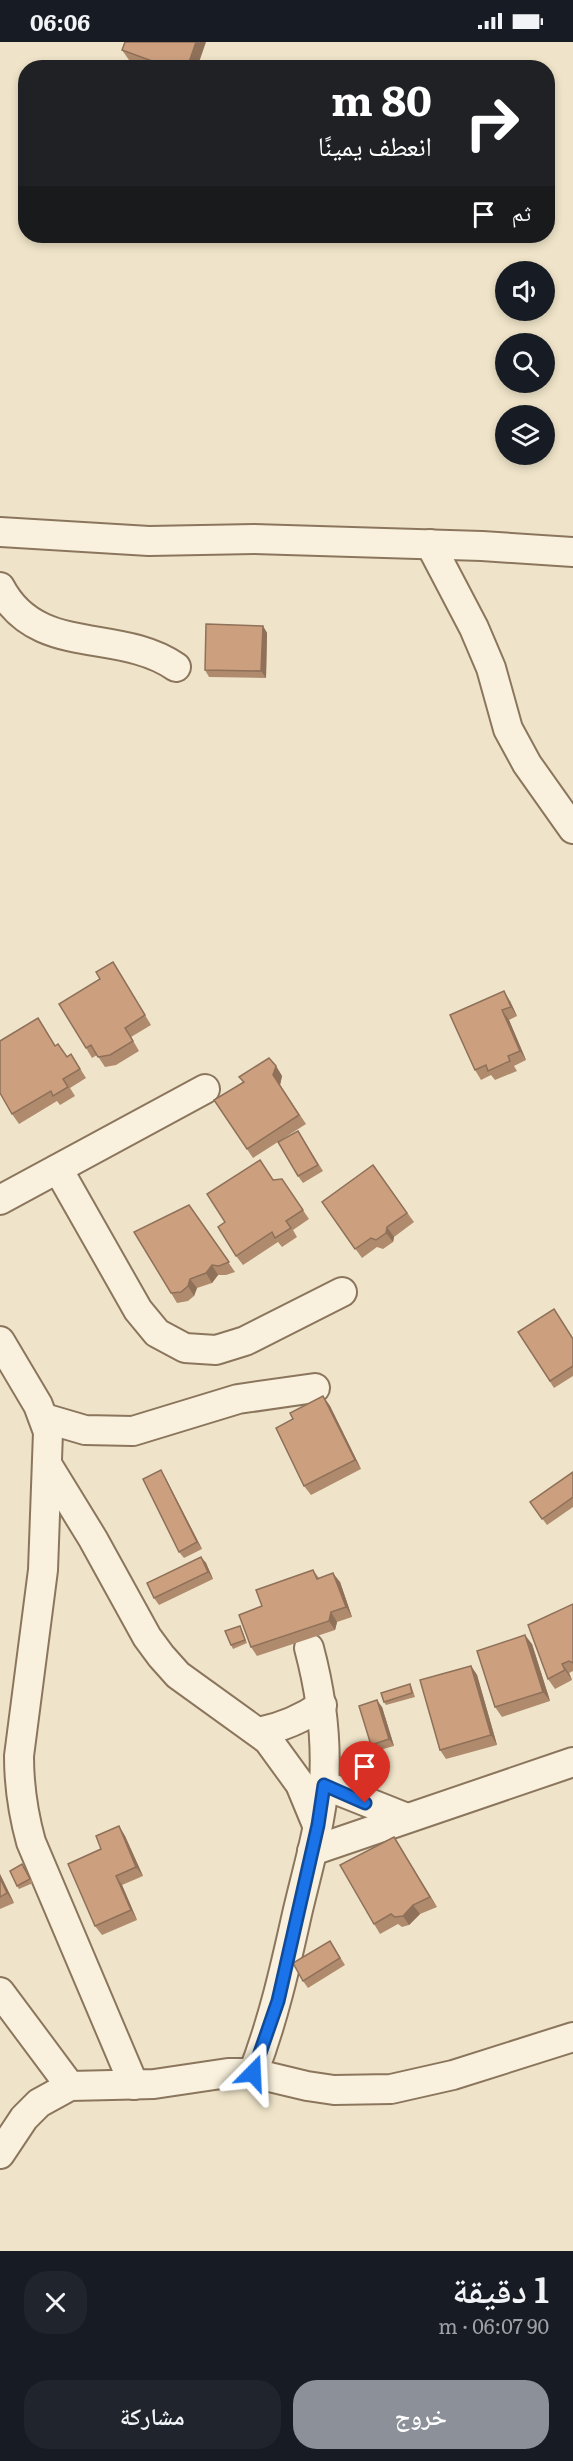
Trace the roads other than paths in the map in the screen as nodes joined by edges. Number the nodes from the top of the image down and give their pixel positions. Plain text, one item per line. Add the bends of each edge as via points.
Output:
1 (0, 532) edge
2 (430, 544) junction
3 (573, 552) edge
4 (0, 587) edge
5 (176, 667) dead end
6 (573, 829) edge
7 (205, 1089) dead end
8 (58, 1169) junction
9 (0, 1200) edge
10 (342, 1292) dead end
11 (0, 1341) edge
12 (315, 1388) dead end
13 (44, 1418) junction
14 (47, 1464) junction
15 (309, 1648) dead end
16 (322, 1705) junction
17 (259, 1732) junction
18 (573, 1762) edge
19 (324, 1785) junction
20 (407, 1818) junction
21 (315, 1838) junction
22 (0, 1992) edge
23 (573, 2037) edge
24 (253, 2073) junction
25 (134, 2085) junction
26 (70, 2086) junction
27 (0, 2154) edge

1 - 2 street via 148,541 254,539
2 - 3 street
2 - 6 street via 483,648 508,729 527,764
4 - 5 street via 23,617 42,629 145,650
7 - 8 street
8 - 9 street
8 - 10 street via 138,1310 157,1333 185,1348 216,1350 245,1341
11 - 13 street
12 - 13 street via 238,1399 133,1431 85,1430
13 - 14 street via 48,1432
14 - 17 street via 161,1656 178,1675
14 - 25 street via 43,1570 19,1756 23,1814 31,1842
15 - 16 street
16 - 17 street via 303,1718
16 - 19 street
17 - 21 street via 300,1784
18 - 20 street
19 - 20 street
19 - 21 street
20 - 21 street
21 - 24 street via 278,2001
22 - 26 street
23 - 24 street via 443,2078 391,2089 334,2090
24 - 25 street
25 - 26 street
26 - 27 street via 39,2103

